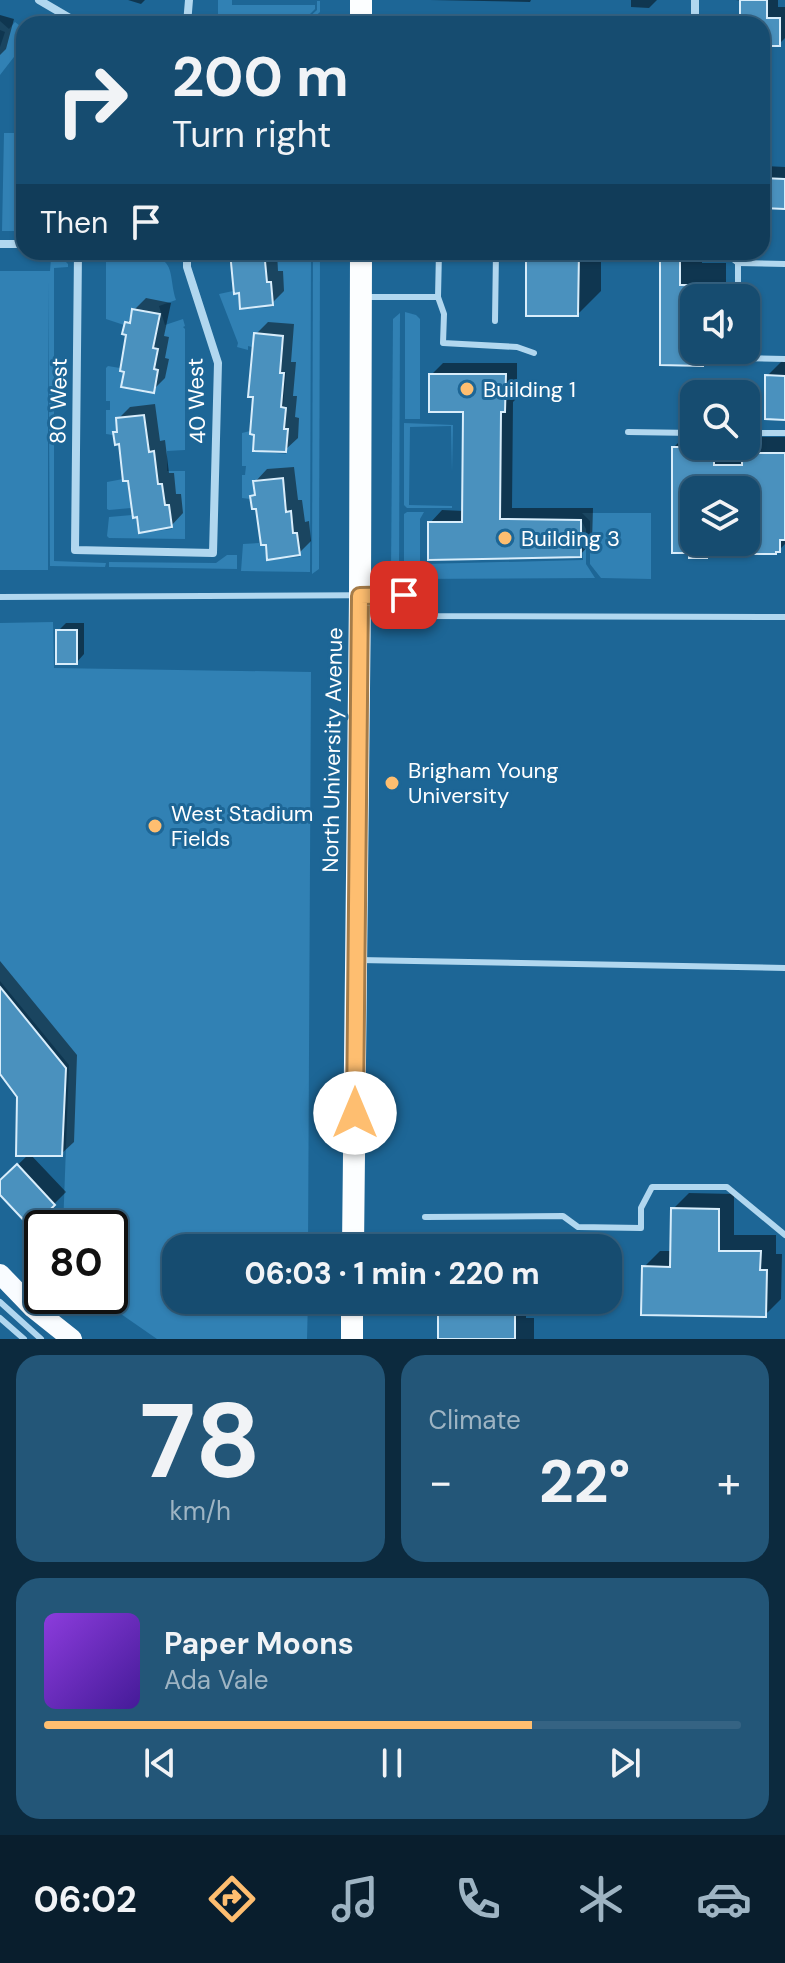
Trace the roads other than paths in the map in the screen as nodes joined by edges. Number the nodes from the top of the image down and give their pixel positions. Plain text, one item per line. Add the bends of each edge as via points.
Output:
1 (39, 0) edge
2 (66, 16) edge
3 (78, 260) edge
4 (187, 260) edge
5 (361, 260) edge
6 (439, 260) edge
7 (496, 260) edge
8 (734, 260) edge
9 (738, 263) junction
10 (785, 264) edge
11 (738, 284) edge
12 (361, 297) junction
13 (438, 297) junction
14 (495, 321) dead end
15 (534, 353) dead end
16 (760, 358) edge
17 (785, 359) edge
18 (628, 432) dead end
19 (680, 433) edge
20 (760, 433) edge
21 (785, 433) edge
22 (213, 553) joint
23 (360, 596) junction
24 (0, 597) edge
25 (785, 617) edge
26 (356, 960) junction
27 (785, 968) edge
28 (425, 1217) dead end
29 (353, 1234) edge
30 (785, 1235) edge
31 (0, 1274) edge
32 (0, 1302) edge
33 (352, 1314) edge
34 (0, 1318) edge
35 (45, 1329) edge
36 (24, 1339) edge
37 (72, 1339) edge
38 (352, 1339) edge

1 - 2 street
3 - 22 street, 80 West via 75,550
4 - 22 street, 40 West via 218,363
5 - 12 highway, North University Avenue
6 - 13 lane
7 - 14 lane
8 - 9 lane
9 - 10 lane
9 - 11 lane
12 - 13 lane
12 - 23 highway, North University Avenue
13 - 15 lane via 444,314 443,343 517,347
16 - 17 lane
18 - 19 lane
20 - 21 lane
23 - 24 lane
23 - 25 lane via 404,595 425,616
23 - 26 highway, North University Avenue
26 - 27 lane
26 - 29 highway, North University Avenue
28 - 30 lane via 563,1216 578,1227 641,1228 641,1208 652,1187 727,1187
31 - 35 main road
32 - 35 lane
33 - 38 highway
34 - 36 lane
35 - 37 main road

